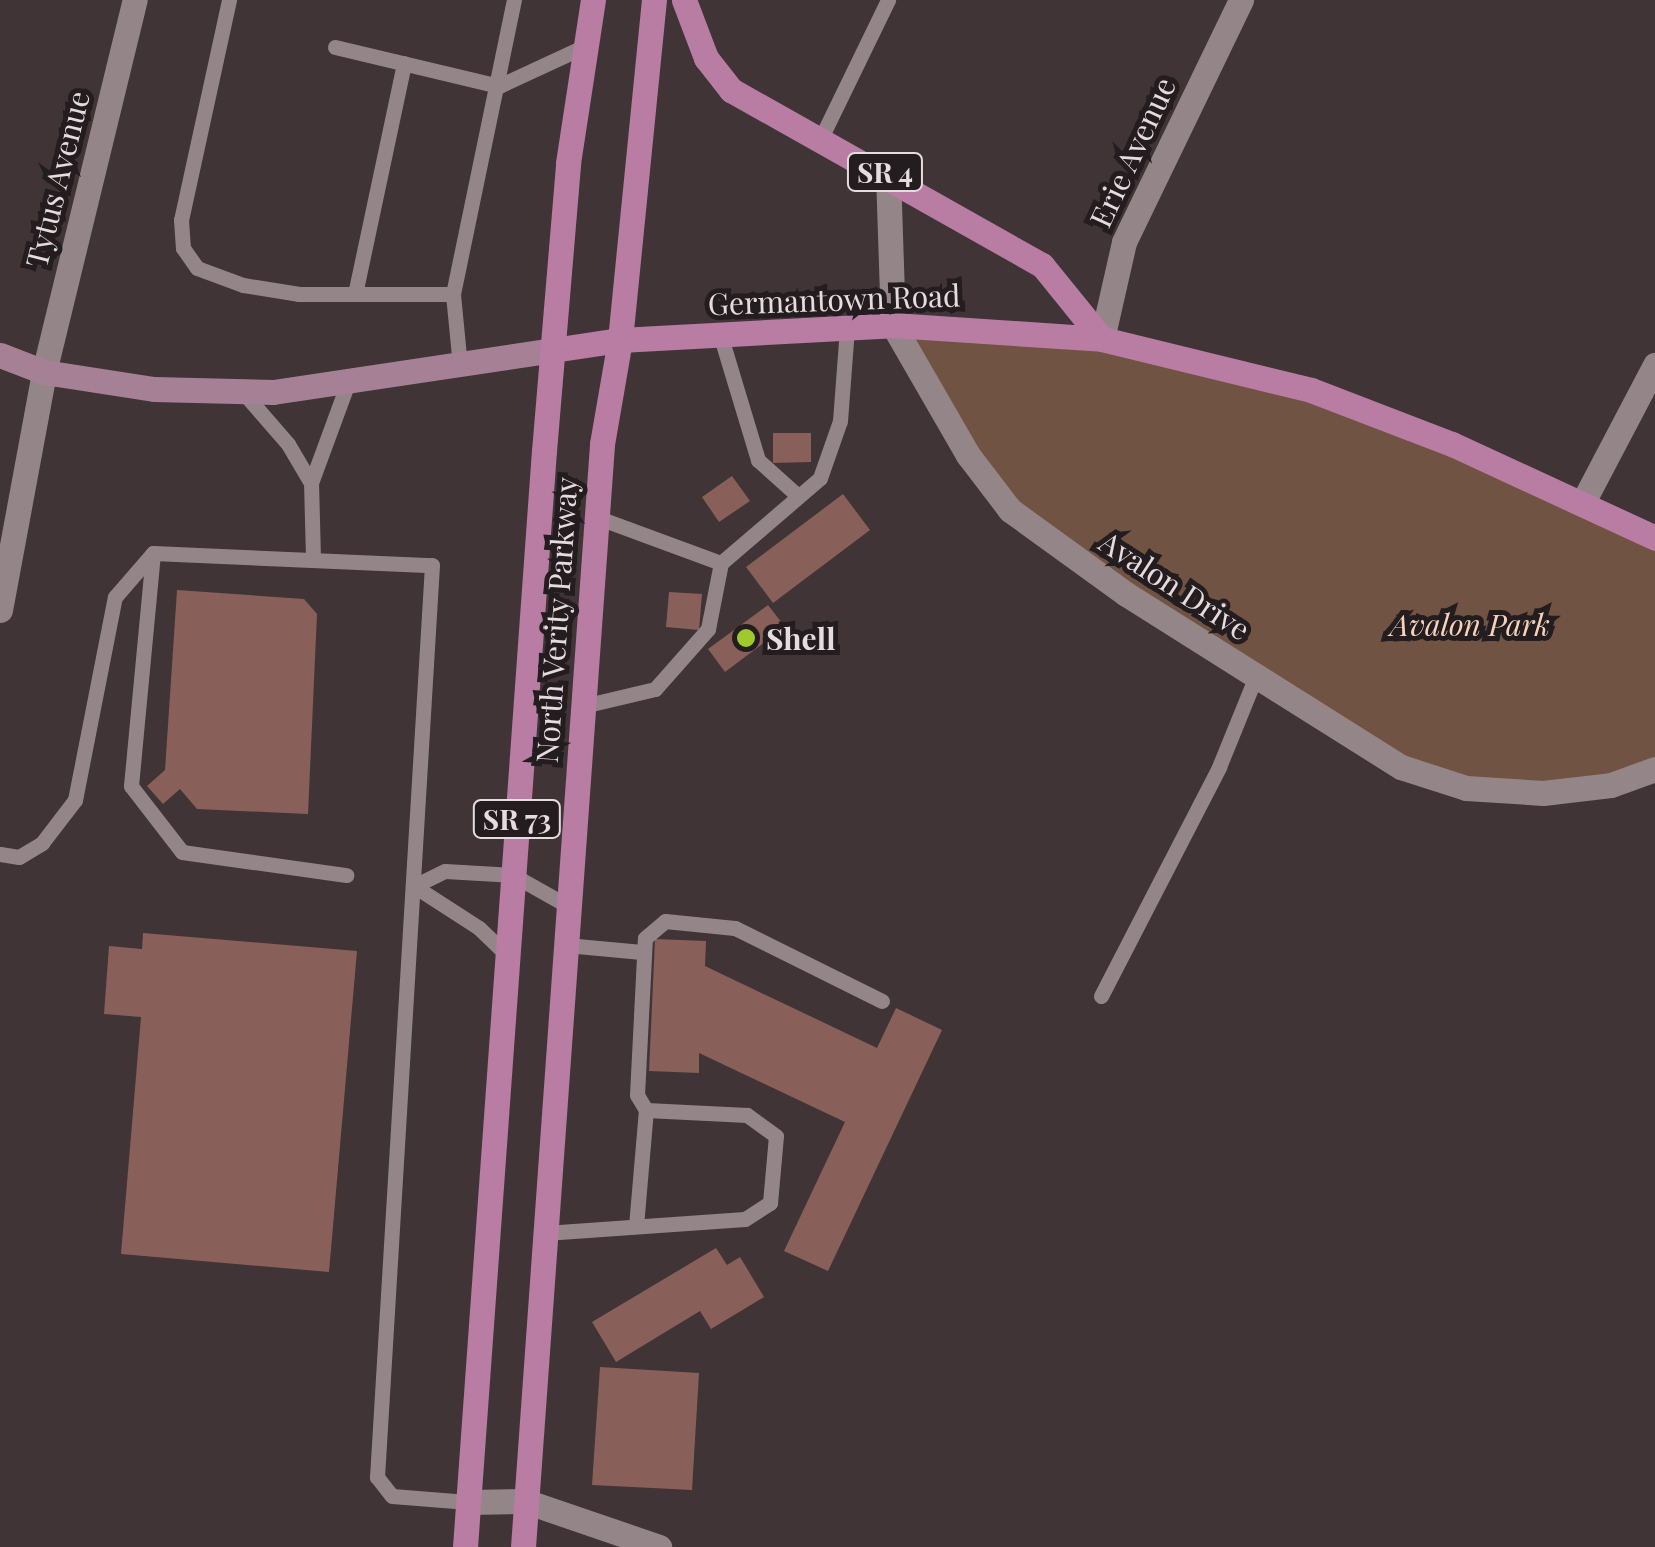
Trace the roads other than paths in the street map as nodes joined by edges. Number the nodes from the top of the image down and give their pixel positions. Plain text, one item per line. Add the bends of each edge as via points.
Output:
1 (135, 0) edge
2 (229, 0) edge
3 (514, 0) edge
4 (593, 0) edge
5 (654, 0) edge
6 (684, 0) edge
7 (888, 0) edge
8 (1241, 0) edge
9 (334, 47) dead end
10 (583, 47) junction
11 (404, 63) junction
12 (500, 86) junction
13 (820, 140) junction
14 (888, 174) junction
15 (354, 294) junction
16 (453, 294) junction
17 (893, 325) junction
18 (847, 328) junction
19 (720, 334) junction
20 (1102, 339) junction
21 (620, 340) junction
22 (553, 350) junction
23 (0, 355) edge
24 (1655, 365) edge
25 (460, 366) junction
26 (44, 372) junction
27 (347, 385) junction
28 (242, 391) junction
29 (311, 483) junction
30 (796, 495) junction
31 (1584, 502) junction
32 (596, 517) junction
33 (1655, 538) edge
34 (153, 553) junction
35 (313, 558) junction
36 (721, 563) junction
37 (0, 610) edge
38 (1256, 676) junction
39 (583, 706) junction
40 (1655, 769) edge
41 (0, 854) edge
42 (346, 875) dead end
43 (513, 875) junction
44 (414, 886) junction
45 (568, 906) junction
46 (566, 945) junction
47 (642, 952) junction
48 (507, 955) junction
49 (1102, 996) dead end
50 (882, 1002) dead end
51 (646, 1110) junction
52 (636, 1226) junction
53 (545, 1234) junction
54 (468, 1502) junction
55 (525, 1502) junction
56 (628, 1542) edge
57 (465, 1547) edge
58 (523, 1547) edge
59 (659, 1547) edge

1 - 26 street, Tytus Avenue
2 - 15 lane via 181,220 182,248 198,268 244,286
3 - 12 lane
4 - 10 main road, North Verity Parkway
5 - 21 main road, North Verity Parkway / SR 73
6 - 13 main road, SR 4 via 706,58 731,90
7 - 13 lane
8 - 20 street, Erie Avenue via 1124,242
9 - 11 lane
10 - 12 lane
10 - 22 main road, North Verity Parkway
11 - 12 lane
11 - 15 lane
12 - 16 lane
13 - 14 main road, SR 4
14 - 17 street, Avalon Drive
14 - 20 main road, SR 4 via 1042,265
15 - 16 lane
16 - 25 lane
17 - 18 main road, Germantown Road
17 - 20 main road, Germantown Road
17 - 38 street, Avalon Drive via 968,455 1010,510
18 - 19 main road, Germantown Road
18 - 30 lane via 840,421 820,478
19 - 21 main road, Germantown Road
19 - 30 lane via 758,460
20 - 31 main road, Germantown Road via 1311,390
21 - 22 main road, Germantown Road
21 - 32 main road, North Verity Parkway / SR 73
22 - 25 main road, Germantown Road
22 - 43 main road, North Verity Parkway / SR 73
23 - 26 main road, Germantown Road
24 - 31 street
25 - 27 main road, Germantown Road
26 - 28 main road, Germantown Road via 154,389
26 - 37 street, Tytus Avenue
27 - 28 main road, Germantown Road
27 - 29 lane
28 - 29 lane
29 - 35 lane
30 - 36 lane
31 - 33 main road, Germantown Road
32 - 36 lane
32 - 39 main road, North Verity Parkway / SR 73
34 - 35 lane
34 - 41 lane via 115,597 76,800 42,843 20,856
34 - 42 lane via 131,786 182,852
35 - 44 lane via 432,565
36 - 39 lane via 708,630 683,662 655,689
38 - 40 street, Avalon Drive via 1401,767 1466,788 1543,793 1611,785
38 - 49 lane via 1220,767
39 - 45 main road, North Verity Parkway / SR 73
43 - 44 lane via 445,872
43 - 45 lane
43 - 48 main road, North Verity Parkway / SR 73
44 - 48 lane via 480,928
44 - 54 lane via 377,1477 392,1496
45 - 46 main road, North Verity Parkway / SR 73
46 - 47 lane
46 - 53 main road, North Verity Parkway / SR 73
47 - 50 lane via 645,938 665,921 735,928
47 - 51 lane via 637,1095
48 - 54 main road, North Verity Parkway / SR 73
51 - 52 lane
51 - 52 lane via 747,1115 776,1136 770,1202 745,1218
52 - 53 lane
53 - 55 main road, North Verity Parkway / SR 73
54 - 55 street
54 - 57 main road, North Verity Parkway / SR 73
55 - 56 street
55 - 58 main road, North Verity Parkway / SR 73
56 - 59 street

